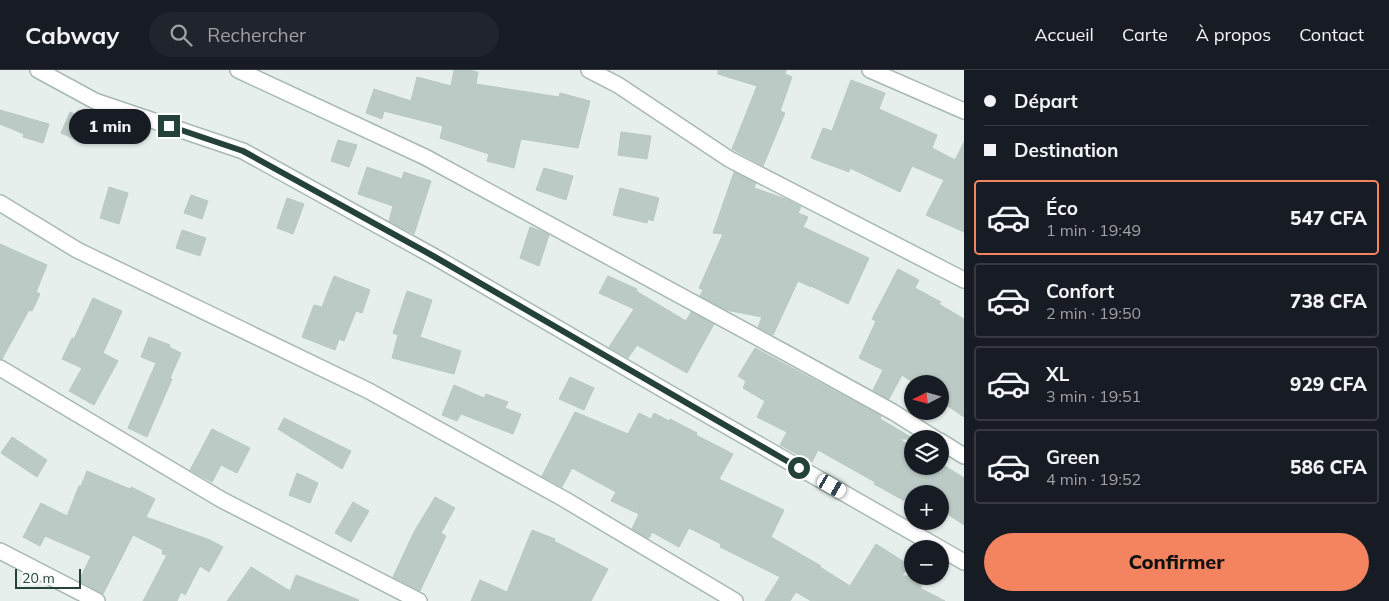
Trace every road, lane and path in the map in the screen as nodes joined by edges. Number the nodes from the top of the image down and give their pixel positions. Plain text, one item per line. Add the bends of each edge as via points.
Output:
1 (38, 70) edge
2 (238, 70) edge
3 (590, 70) edge
4 (870, 70) edge
5 (964, 111) edge
6 (0, 203) edge
7 (964, 280) edge
8 (0, 368) edge
9 (921, 430) edge
10 (949, 447) edge
11 (964, 456) edge
12 (0, 551) edge
13 (964, 562) edge
14 (97, 601) edge
15 (419, 601) edge
16 (735, 601) edge

1 - 13 street via 95,101 243,151 435,257
2 - 9 street via 425,157 794,357
3 - 7 street via 618,85 729,160
4 - 5 street
6 - 16 street via 77,250 369,391 564,500
8 - 15 street via 222,500
10 - 11 street
12 - 14 street

